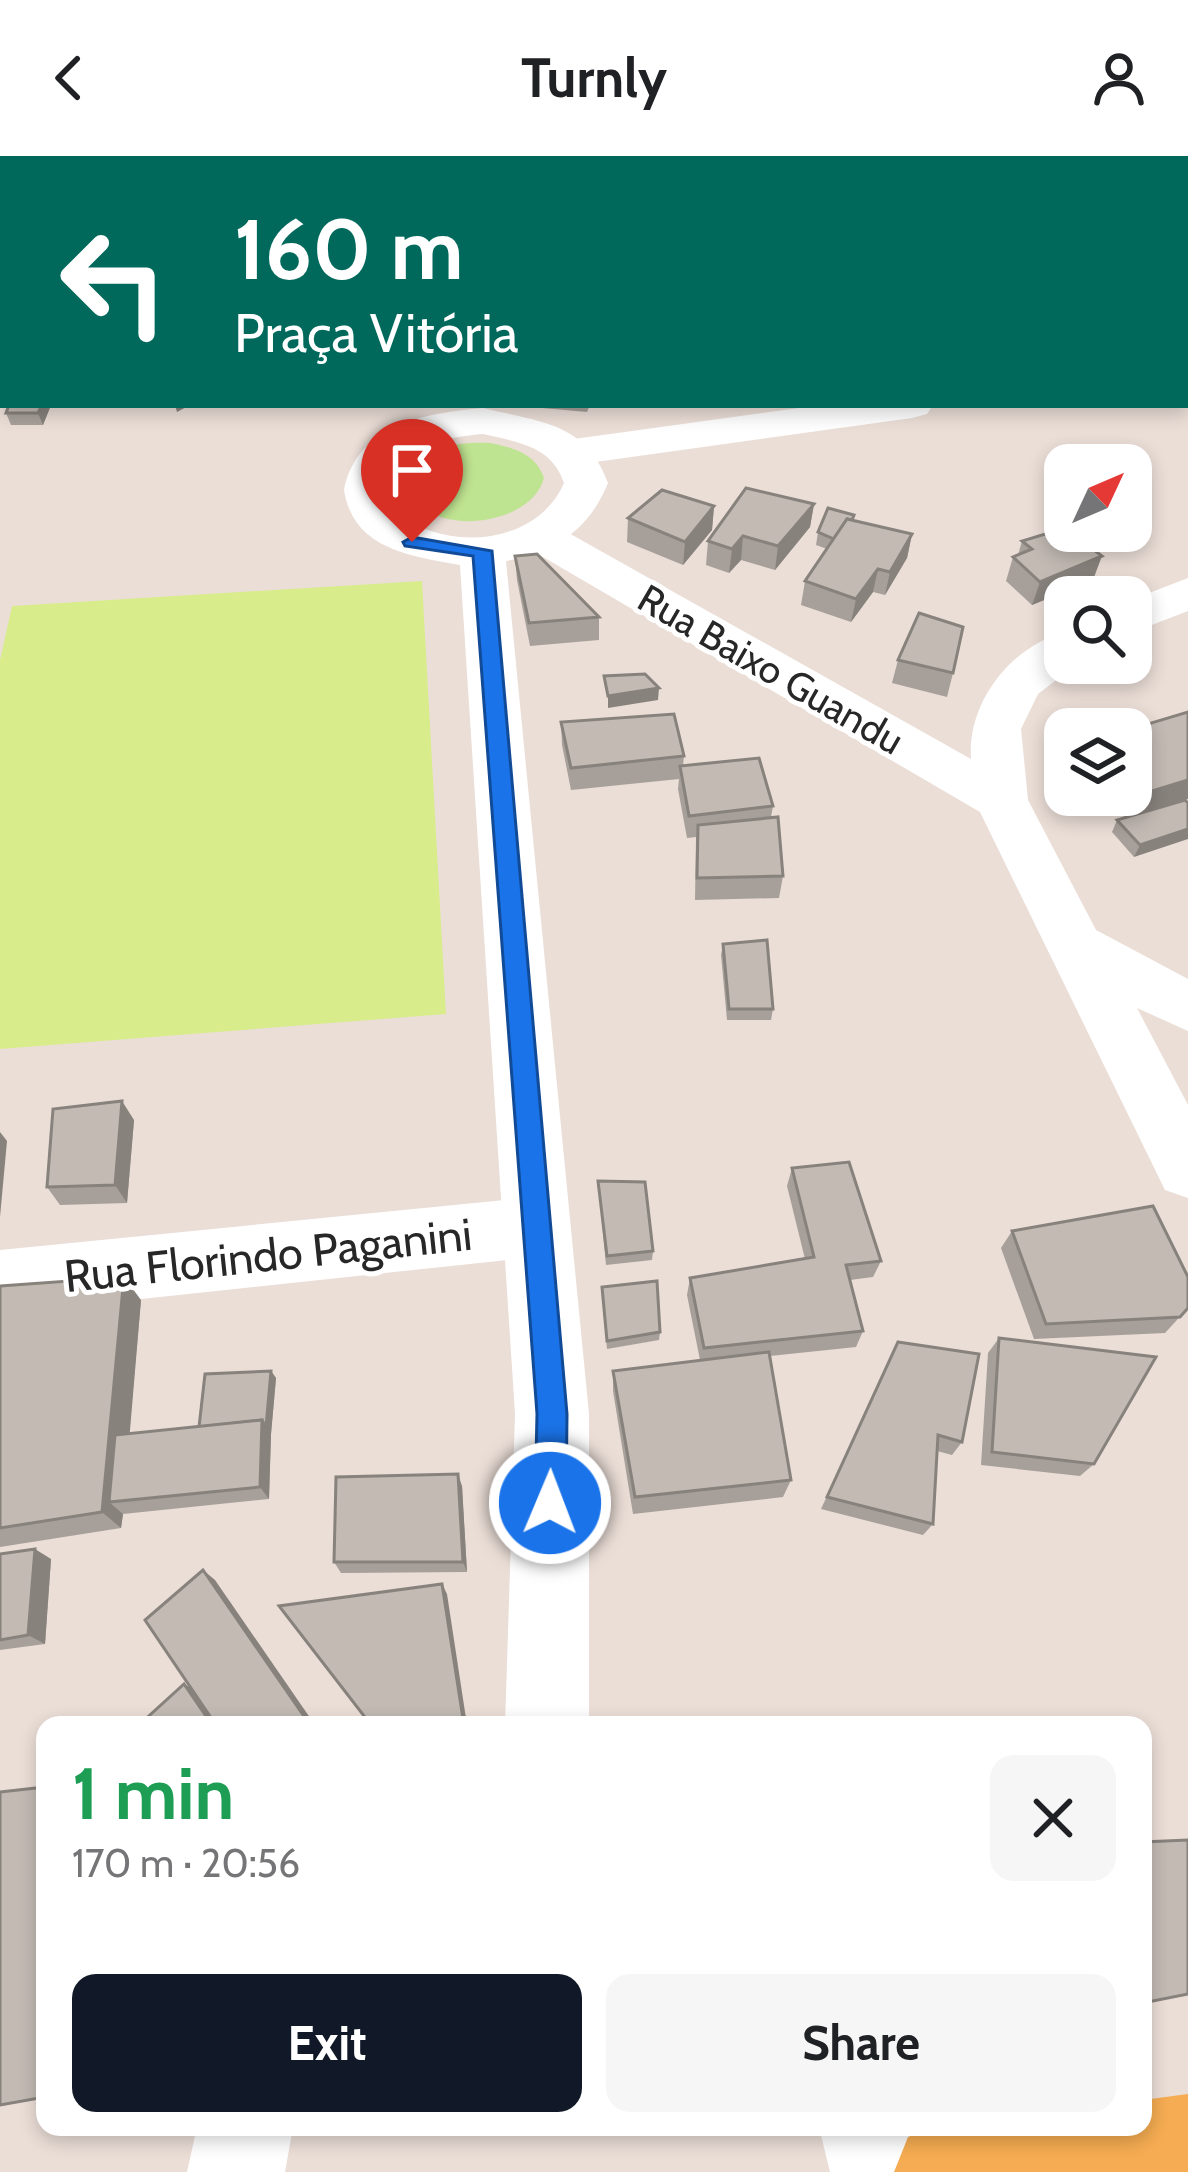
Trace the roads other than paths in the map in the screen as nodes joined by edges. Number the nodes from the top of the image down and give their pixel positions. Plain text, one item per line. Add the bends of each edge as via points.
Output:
1 (890, 408) edge
2 (574, 452) junction
3 (542, 537) junction
4 (482, 551) junction
5 (1188, 593) edge
6 (1152, 609) edge
7 (1044, 664) edge
8 (1001, 800) junction
9 (1073, 944) junction
10 (1188, 1007) edge
11 (1188, 1171) edge
12 (535, 1227) junction
13 (0, 1282) edge
14 (547, 1716) edge
15 (243, 2136) edge
16 (870, 2136) edge
17 (1188, 2143) edge
18 (236, 2172) edge
19 (880, 2172) edge
20 (943, 2172) edge

1 - 2 street
2 - 3 street via 588,491 578,512
2 - 4 street via 551,436 483,421 392,424 385,449 367,469 368,511 412,542
3 - 4 street
3 - 8 street, Rua Baixo Guandu
4 - 12 street
5 - 6 street
7 - 8 street via 1018,684 995,729
8 - 9 street
9 - 10 street
9 - 11 street
12 - 13 street, Rua Florindo Paganini
12 - 14 street via 552,1414
15 - 18 street
16 - 19 street
17 - 20 main road

